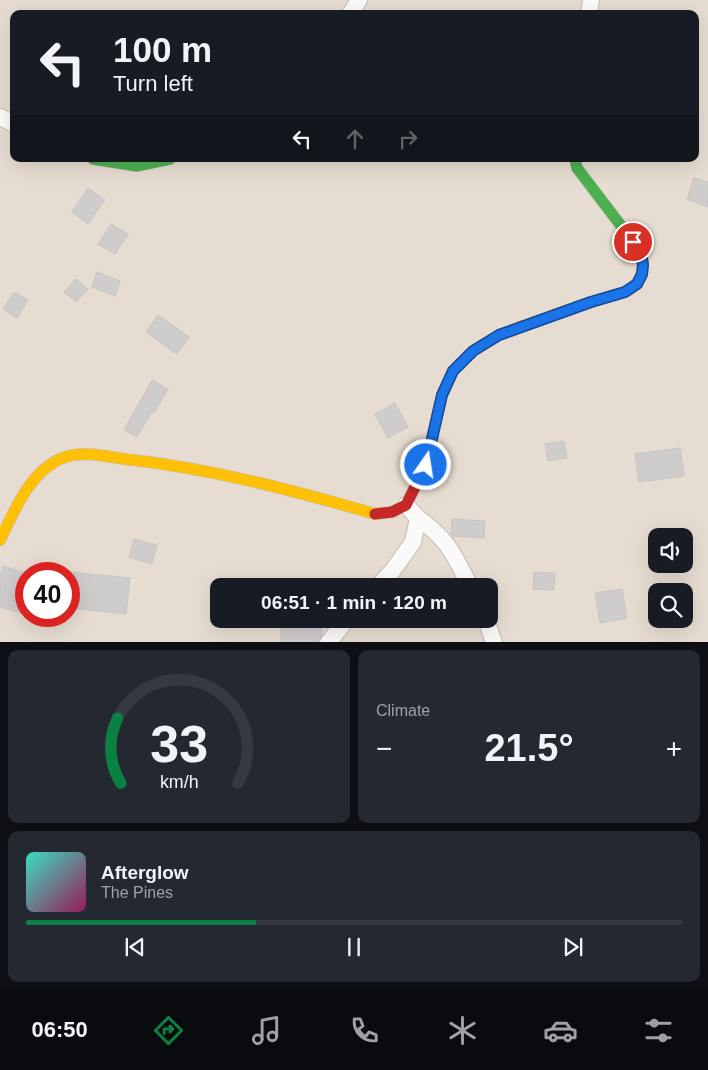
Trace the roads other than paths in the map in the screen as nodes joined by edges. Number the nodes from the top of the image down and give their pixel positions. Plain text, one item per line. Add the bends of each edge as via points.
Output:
1 (112, 162) edge
2 (156, 162) edge
3 (576, 162) edge
4 (406, 505) junction
5 (418, 518) junction
6 (0, 540) edge
7 (386, 578) edge
8 (466, 578) edge
9 (340, 628) edge
10 (489, 628) edge
11 (328, 642) edge
12 (494, 642) edge

1 - 2 street via 137,166
3 - 4 street via 641,252 642,274 637,284 625,292 499,335 473,351 453,371 442,395 426,465
4 - 5 street
4 - 6 street via 392,512 375,514 232,475 136,459 83,455 61,459 46,468 26,492
5 - 7 street via 413,542
5 - 8 street via 433,528 449,546
9 - 11 street
10 - 12 street

